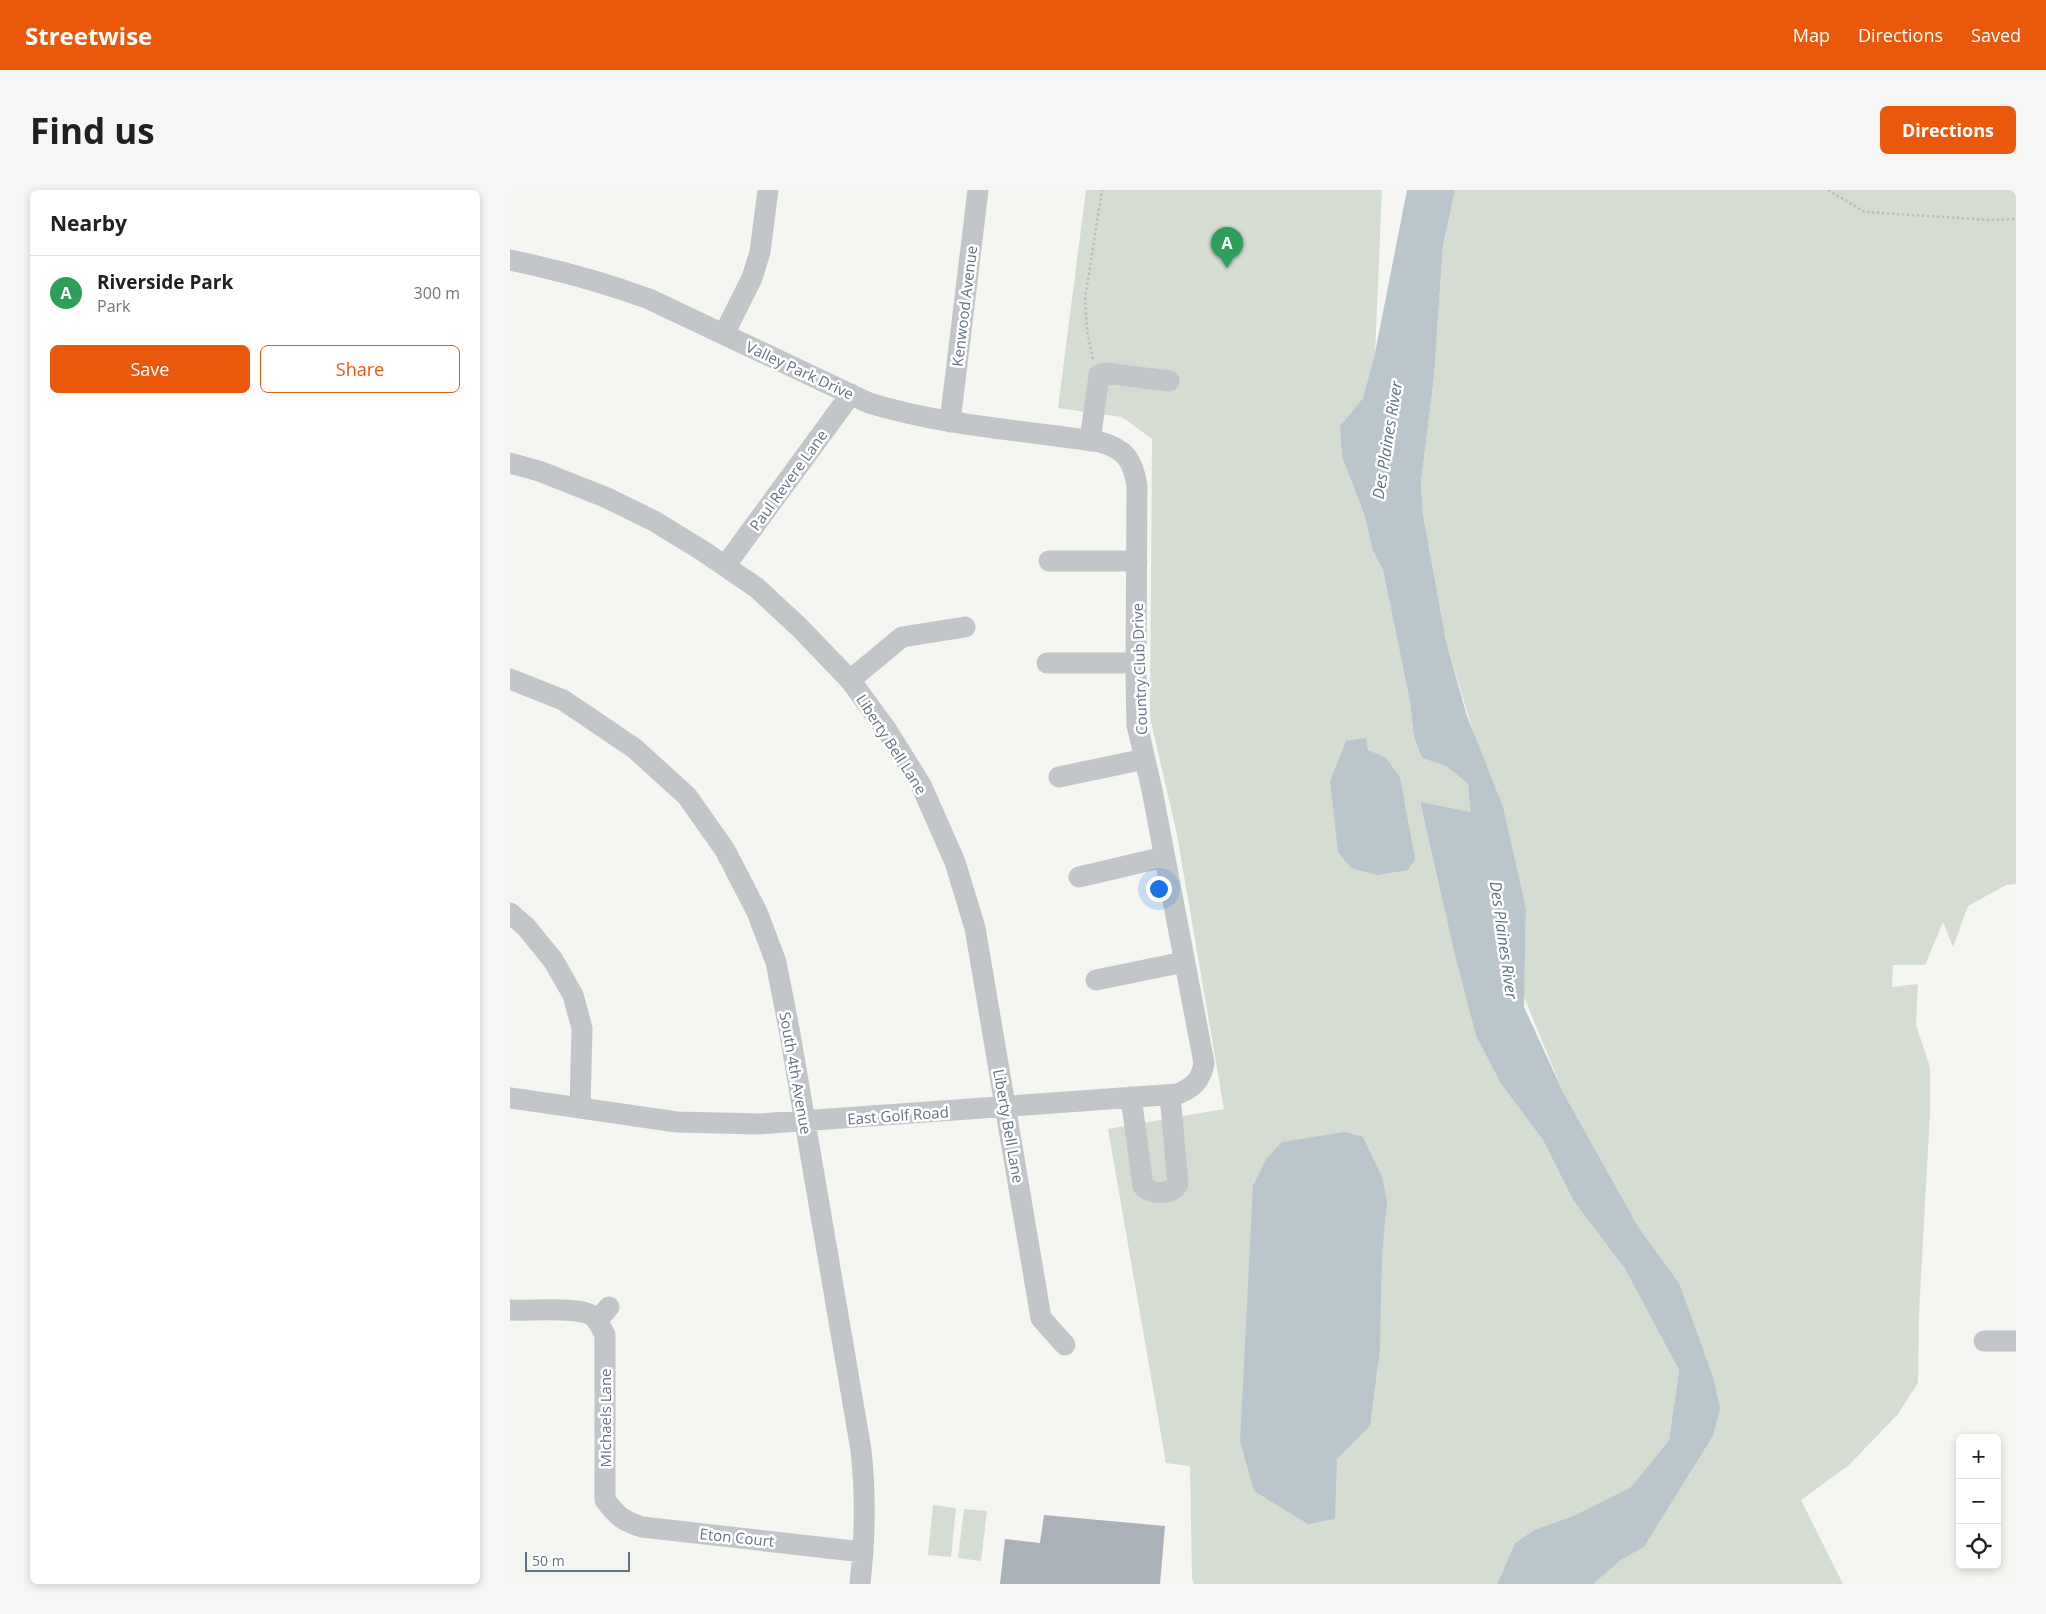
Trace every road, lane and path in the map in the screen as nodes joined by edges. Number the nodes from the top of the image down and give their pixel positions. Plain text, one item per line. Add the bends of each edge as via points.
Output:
1 (768, 190) edge
2 (978, 190) edge
3 (1102, 190) edge
4 (1828, 190) edge
5 (2016, 219) edge
6 (510, 260) edge
7 (724, 334) junction
8 (1099, 375) junction
9 (1169, 381) dead end
10 (851, 394) junction
11 (950, 422) junction
12 (1095, 442) junction
13 (510, 463) edge
14 (1049, 560) dead end
15 (1137, 560) junction
16 (725, 566) junction
17 (965, 628) dead end
18 (1047, 663) dead end
19 (1136, 663) junction
20 (510, 679) edge
21 (850, 680) junction
22 (1145, 759) junction
23 (1059, 777) dead end
24 (1164, 857) junction
25 (1079, 877) dead end
26 (510, 913) edge
27 (1184, 962) junction
28 (1096, 980) dead end
29 (1192, 999) joint
30 (1170, 1094) junction
31 (1131, 1097) junction
32 (510, 1098) edge
33 (1006, 1107) junction
34 (580, 1108) junction
35 (805, 1122) junction
36 (510, 1310) edge
37 (1984, 1341) dead end
38 (2016, 1341) edge
39 (1065, 1345) dead end
40 (615, 1513) joint
41 (863, 1552) junction
42 (860, 1584) edge

1 - 7 street via 760,252 752,278
2 - 11 street, Kenwood Avenue
3 - 8 path via 1084,299 1087,331
4 - 5 path via 1865,212
6 - 7 street, Valley Park Drive via 613,286
7 - 10 street, Valley Park Drive
8 - 9 street via 1105,373
8 - 12 street
10 - 11 street, Valley Park Drive via 904,414
10 - 16 street, Paul Revere Lane
11 - 12 street, Valley Park Drive
12 - 15 street, Country Club Drive via 1111,445 1134,467
13 - 16 street, Liberty Bell Lane via 605,497 654,521
14 - 15 street
15 - 19 street, Country Club Drive
16 - 21 street, Liberty Bell Lane via 758,588
17 - 21 street via 902,638
18 - 19 street
19 - 22 street, Country Club Drive via 1137,725
20 - 35 street, South 4th Avenue via 563,700 634,748 687,796 725,850 757,912 776,962
21 - 33 street, Liberty Bell Lane via 921,785 955,862 975,928
22 - 23 street
22 - 24 street, Country Club Drive
24 - 25 street
24 - 27 street, Country Club Drive
26 - 34 street via 553,960 574,994 582,1028
27 - 28 street
27 - 29 street, Country Club Drive
29 - 30 street, East Golf Road via 1204,1063 1202,1075 1190,1089
30 - 31 street, East Golf Road
30 - 31 street via 1178,1184 1164,1192 1143,1186
31 - 33 street, East Golf Road
32 - 34 street, East Golf Road
33 - 35 street, East Golf Road
33 - 39 street, Liberty Bell Lane via 1041,1318
34 - 35 street, East Golf Road via 677,1122
35 - 41 street, South 4th Avenue via 861,1450 865,1490
36 - 40 street, Michaels Lane via 603,1314 605,1500
37 - 38 street
40 - 41 street, Eton Court via 626,1522 642,1527
41 - 42 street, South 4th Avenue

